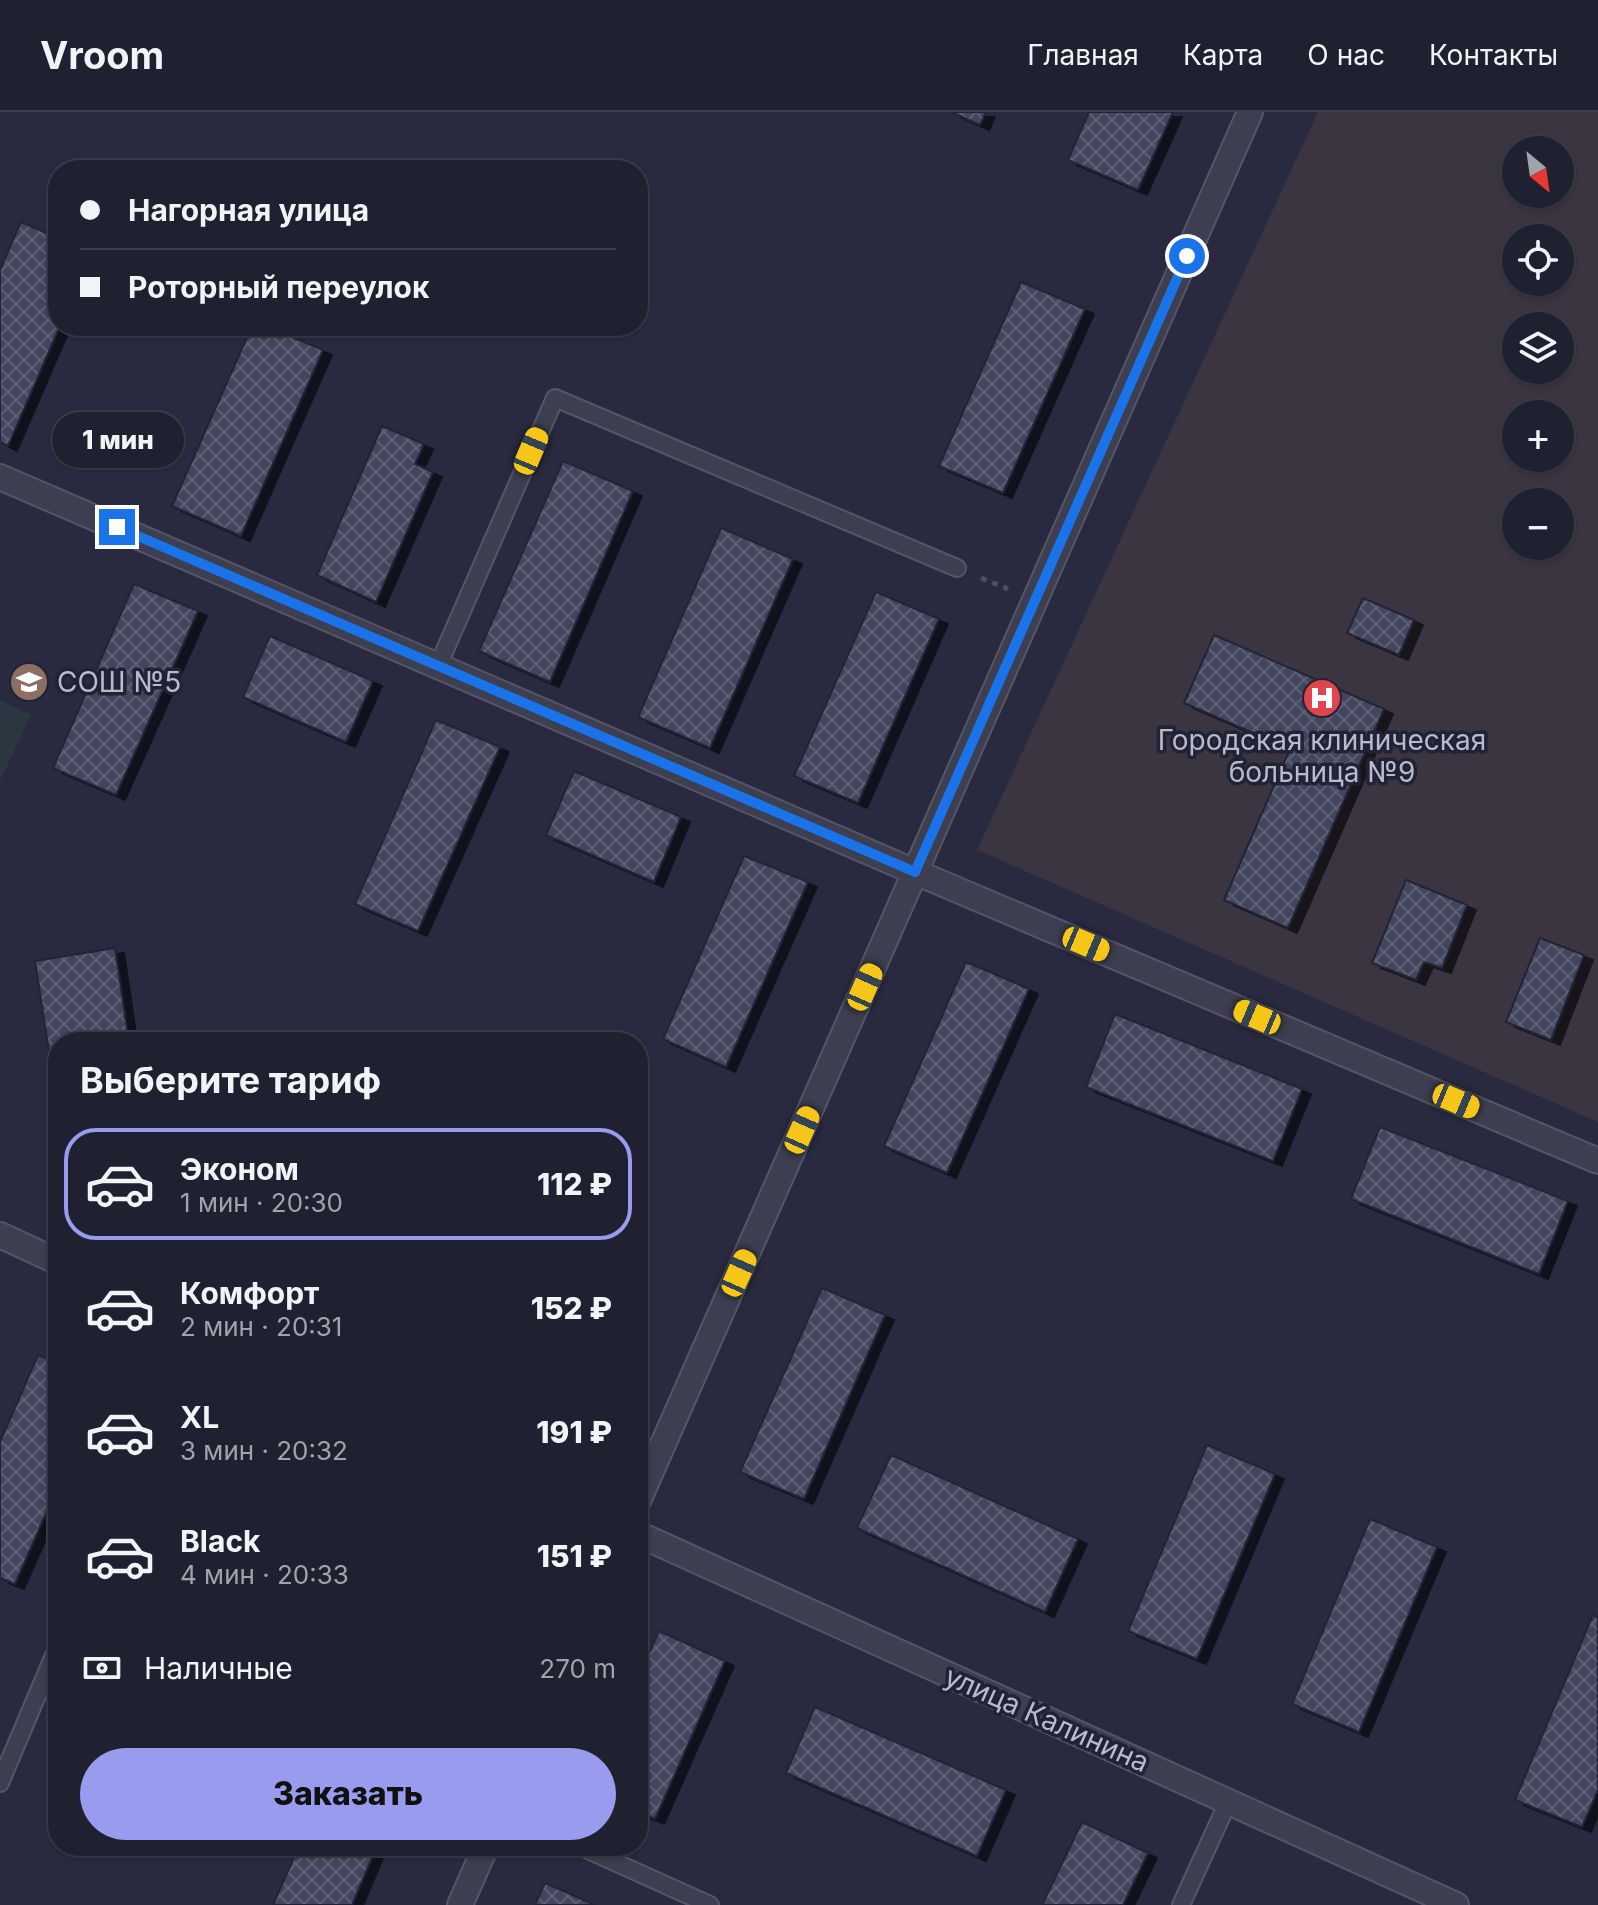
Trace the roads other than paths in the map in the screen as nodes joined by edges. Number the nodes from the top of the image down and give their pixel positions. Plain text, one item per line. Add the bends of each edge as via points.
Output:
1 (1250, 112) edge
2 (0, 477) edge
3 (957, 568) road end
4 (438, 666) junction
5 (915, 872) junction
6 (1598, 1161) edge
7 (0, 1235) edge
8 (48, 1257) edge
9 (648, 1478) edge
10 (648, 1539) edge
11 (48, 1670) edge
12 (0, 1783) edge
13 (1228, 1802) junction
14 (482, 1856) edge
15 (601, 1856) edge
16 (460, 1905) edge
17 (710, 1905) edge
18 (1181, 1905) edge
19 (1456, 1905) edge

1 - 5 street
2 - 4 street
3 - 4 lane via 555,398
4 - 5 street
5 - 6 street
5 - 9 street
7 - 8 street
10 - 13 street, улица Калинина
11 - 12 lane
13 - 18 lane
13 - 19 street, улица Калинина
14 - 16 street
15 - 17 lane

